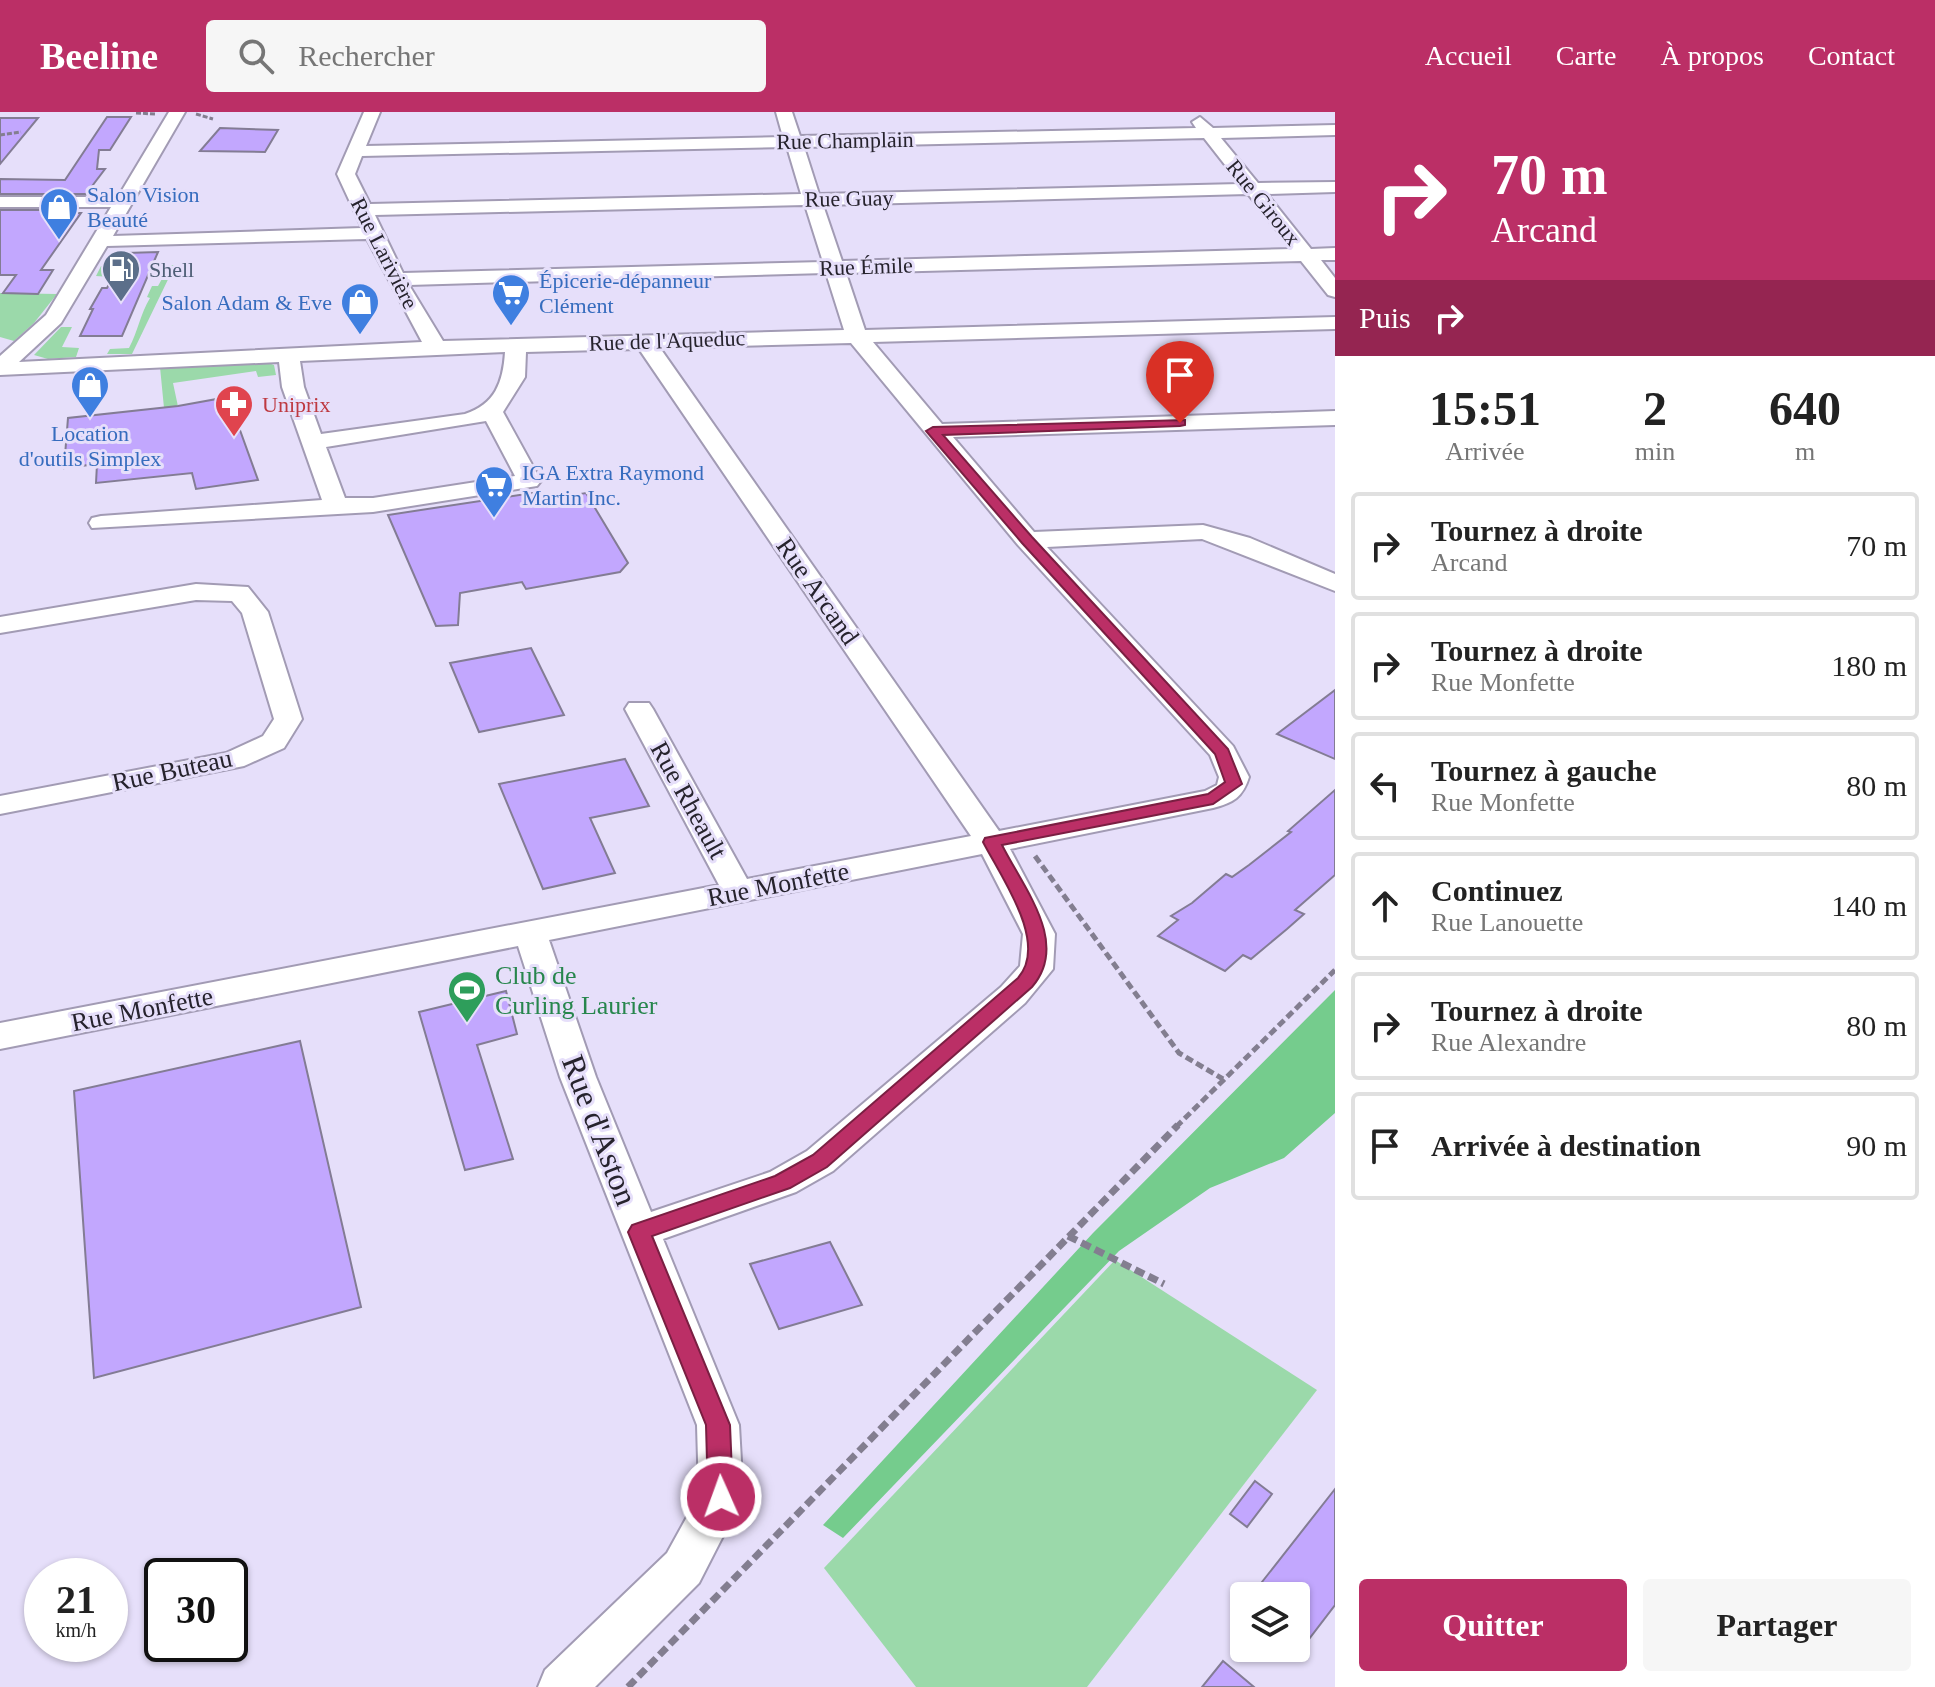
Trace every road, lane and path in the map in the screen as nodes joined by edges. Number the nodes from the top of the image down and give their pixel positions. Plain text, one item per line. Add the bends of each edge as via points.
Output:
1 (372, 112) edge
2 (784, 112) edge
3 (1193, 112) edge
4 (136, 113) edge
5 (176, 113) edge
6 (213, 119) dead end
7 (1335, 130) edge
8 (21, 132) dead end
9 (1208, 133) junction
10 (0, 135) edge
11 (794, 141) junction
12 (355, 151) junction
13 (1335, 187) edge
14 (1254, 189) junction
15 (813, 199) junction
16 (0, 202) edge
17 (121, 202) junction
18 (362, 210) junction
19 (375, 233) junction
20 (99, 238) junction
21 (1306, 254) junction
22 (1335, 254) edge
23 (836, 267) junction
24 (396, 279) junction
25 (1335, 291) edge
26 (1335, 323) edge
27 (856, 335) junction
28 (644, 341) junction
29 (516, 345) junction
30 (436, 348) junction
31 (288, 354) junction
32 (0, 368) edge
33 (492, 412) junction
34 (1335, 418) edge
35 (933, 431) junction
36 (314, 442) junction
37 (336, 506) junction
38 (101, 523) dead end
39 (1027, 540) junction
40 (1335, 583) edge
41 (0, 625) edge
42 (639, 709) dead end
43 (0, 805) edge
44 (991, 842) junction
45 (738, 891) junction
46 (531, 934) junction
47 (1335, 970) edge
48 (0, 1036) edge
49 (1223, 1079) junction
50 (639, 1232) junction
51 (1068, 1236) junction
52 (1164, 1284) dead end
53 (562, 1687) edge
54 (628, 1687) edge

1 - 12 street, Rue Larivière
2 - 11 street
3 - 9 street, Rue Giroux
4 - 5 path
5 - 6 path
5 - 17 street
7 - 9 street, Rue Champlain
8 - 10 path
9 - 11 street, Rue Champlain
9 - 14 street, Rue Giroux
11 - 12 street, Rue Champlain
11 - 15 street
12 - 18 street, Rue Larivière via 346,174
13 - 14 street, Rue Guay
14 - 15 street, Rue Guay
14 - 21 street, Rue Giroux
15 - 18 street, Rue Guay
15 - 23 street
16 - 17 street
17 - 20 street
18 - 19 street, Rue Larivière
19 - 20 street via 114,242
19 - 24 street, Rue Larivière
20 - 32 street via 54,319
21 - 22 street, Rue Émile
21 - 23 street, Rue Émile
21 - 25 street, Rue Giroux
23 - 24 street, Rue Émile
23 - 27 street
24 - 30 street, Rue Larivière
26 - 27 street, Rue de l'Aqueduc
27 - 28 street, Rue de l'Aqueduc
27 - 35 street
28 - 29 street, Rue de l'Aqueduc
28 - 44 street, Rue Arcand
29 - 30 street, Rue de l'Aqueduc
29 - 33 street via 514,377
30 - 31 street, Rue de l'Aqueduc
31 - 32 street, Rue de l'Aqueduc
31 - 36 street via 293,387
33 - 36 street
33 - 37 street via 529,481
34 - 35 street
35 - 39 street
36 - 37 street
37 - 38 street
39 - 40 street via 1203,532
39 - 44 street, Rue Monfette via 1223,752 1234,784 1213,799
41 - 43 street, Rue Buteau via 196,592 239,593 255,612 288,719 274,742 234,760
42 - 45 street, Rue Rheault
44 - 45 street, Rue Monfette
44 - 49 path via 1031,851 1179,1053
44 - 50 street, Rue Arcand via 1039,934 1036,969 1013,995 820,1161 783,1182
45 - 46 street, Rue Monfette
46 - 48 street, Rue Monfette
46 - 50 street, Rue d'Aston via 578,1077
47 - 49 path
49 - 51 path
50 - 53 street, Rue d'Aston via 718,1425 721,1497 683,1568
51 - 52 path
51 - 54 path

